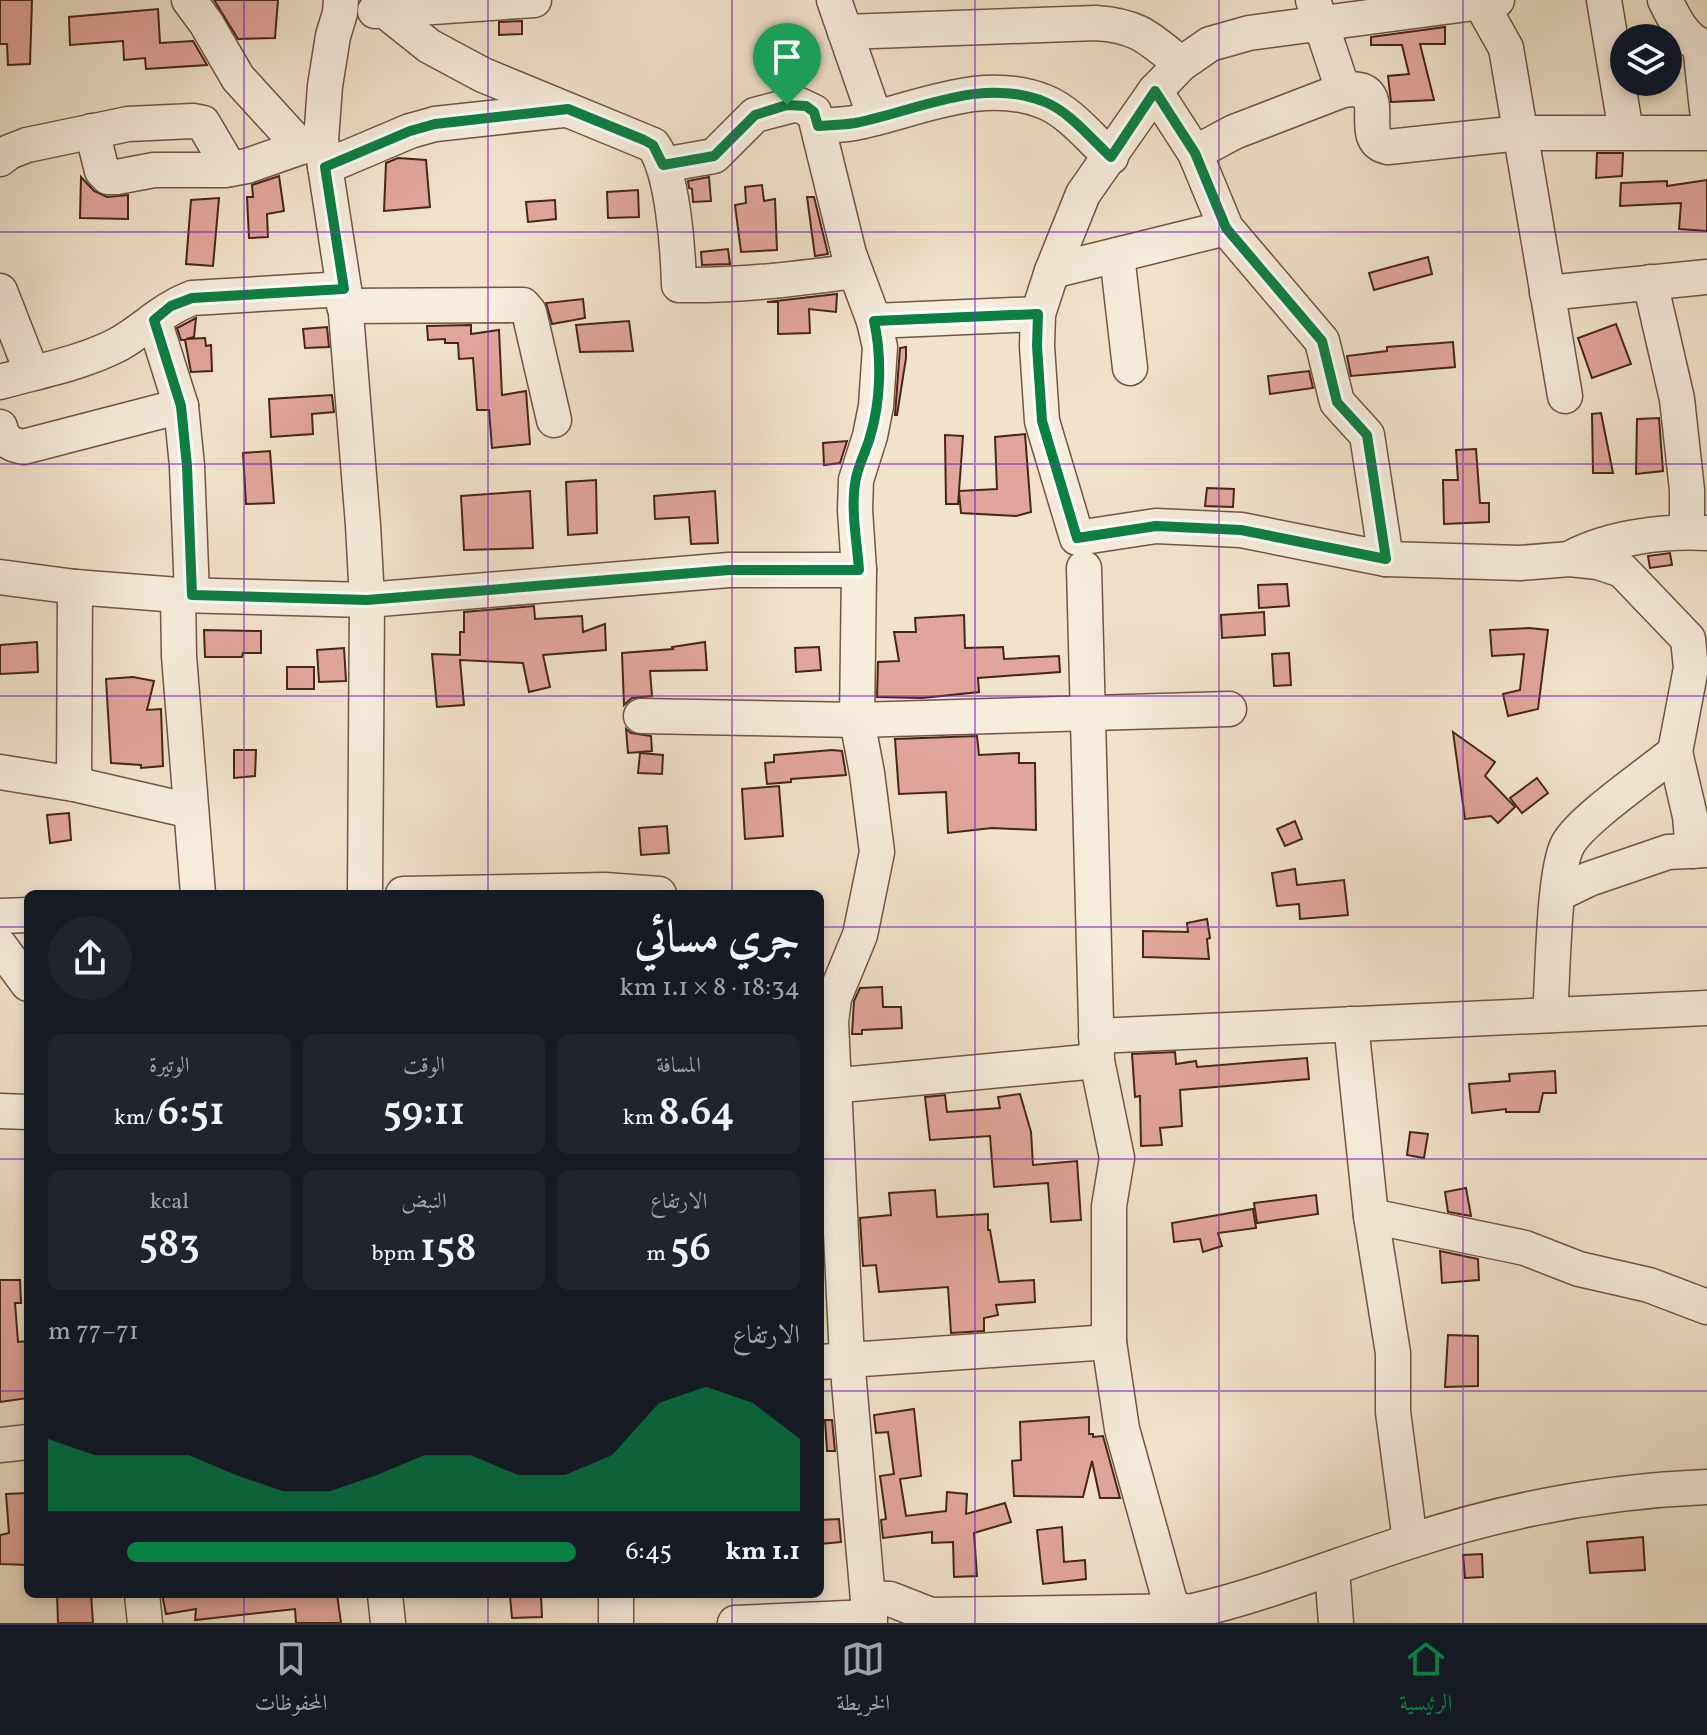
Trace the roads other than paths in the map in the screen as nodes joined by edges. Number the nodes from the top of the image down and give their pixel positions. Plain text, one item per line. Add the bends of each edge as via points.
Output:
1 (189, 0) edge
2 (532, 0) edge
3 (834, 0) edge
4 (1604, 0) edge
5 (1665, 0) edge
6 (1485, 1) edge
7 (340, 7) edge
8 (384, 10) junction
9 (1317, 12) edge
10 (962, 14) edge
11 (845, 32) junction
12 (1704, 46) edge
13 (1181, 64) junction
14 (1343, 90) junction
15 (1155, 91) junction
16 (568, 109) junction
17 (1707, 110) edge
18 (875, 118) junction
19 (818, 126) junction
20 (92, 131) junction
21 (1626, 132) junction
22 (1520, 133) junction
23 (1707, 133) edge
24 (316, 151) junction
25 (1195, 153) junction
26 (1111, 157) junction
27 (0, 159) edge
28 (663, 165) junction
29 (230, 169) junction
30 (1226, 228) junction
31 (1117, 255) junction
32 (855, 271) junction
33 (1052, 271) junction
34 (1707, 277) edge
35 (1650, 282) junction
36 (0, 291) edge
37 (1547, 293) junction
38 (344, 297) junction
39 (1038, 314) junction
40 (154, 320) junction
41 (874, 321) junction
42 (1130, 368) dead end
43 (16, 377) edge
44 (1565, 396) dead end
45 (181, 406) junction
46 (554, 420) dead end
47 (0, 427) edge
48 (1697, 532) edge
49 (1386, 559) junction
50 (1570, 559) junction
51 (1084, 568) dead end
52 (859, 570) junction
53 (0, 577) edge
54 (75, 587) junction
55 (185, 595) junction
56 (367, 600) junction
57 (1229, 709) dead end
58 (1087, 714) junction
59 (641, 716) dead end
60 (857, 720) junction
61 (1675, 752) junction
62 (0, 772) edge
63 (74, 784) junction
64 (191, 811) junction
65 (1700, 851) edge
66 (198, 890) edge
67 (365, 890) edge
68 (1558, 894) junction
69 (24, 915) edge
70 (0, 916) edge
71 (0, 946) edge
72 (830, 976) edge
73 (24, 979) edge
74 (1707, 1008) edge
75 (1550, 1015) junction
76 (1351, 1024) junction
77 (1096, 1049) junction
78 (826, 1086) edge
79 (0, 1111) edge
80 (24, 1112) edge
81 (1371, 1216) junction
82 (1707, 1307) edge
83 (1109, 1342) junction
84 (834, 1360) edge
85 (24, 1442) edge
86 (0, 1445) edge
87 (1707, 1487) edge
88 (1410, 1541) junction
89 (1332, 1569) junction
90 (142, 1598) edge
91 (385, 1598) edge
92 (616, 1598) edge
93 (869, 1613) edge
94 (1174, 1618) edge
95 (145, 1623) edge
96 (388, 1623) edge
97 (616, 1623) edge
98 (735, 1623) edge
99 (1336, 1623) edge

1 - 24 street via 238,78
2 - 8 street
3 - 11 street
4 - 21 street
5 - 12 street via 1686,36
6 - 9 street
6 - 22 street via 1506,48
7 - 8 street
7 - 24 street
8 - 16 street via 429,46 483,75
9 - 13 street via 1210,44
9 - 14 street
10 - 11 street
10 - 13 street via 1122,25 1143,34
11 - 18 street
12 - 17 street
13 - 15 street
14 - 22 street via 1356,88 1370,95 1374,139 1388,147
14 - 25 street via 1234,132
15 - 25 street
15 - 26 street
16 - 24 street via 435,124
16 - 28 street via 653,145
18 - 19 street
18 - 26 street via 981,92 1022,95 1060,110
19 - 28 street via 806,106 787,105 755,115 714,156
19 - 32 street
20 - 27 street via 27,145
20 - 29 street via 200,121
20 - 29 street via 108,177
21 - 22 street
21 - 23 street
22 - 37 street
24 - 29 street
24 - 38 street
25 - 30 street
26 - 33 street via 1083,194
28 - 32 street via 679,285 725,286
30 - 31 street
30 - 49 street via 1322,341 1337,402 1367,435
31 - 33 street
31 - 42 street
32 - 41 street
33 - 39 street
34 - 35 street
35 - 37 street
35 - 48 street via 1677,399
36 - 43 street
37 - 44 street
38 - 40 street via 192,298
38 - 46 street via 523,305
38 - 56 street
39 - 41 street
39 - 49 street via 1042,421 1077,538 1156,526 1241,530
40 - 43 street via 100,353
40 - 45 street
41 - 52 street via 880,347 876,406 856,480
45 - 47 street via 23,447 10,444
45 - 55 street via 187,466
48 - 50 street via 1590,548
49 - 50 street
50 - 61 street via 1622,570 1688,639 1691,668
51 - 58 street
52 - 56 street via 729,570
52 - 60 street
53 - 54 street
54 - 55 street
54 - 63 street
55 - 56 street
55 - 64 street via 179,656
56 - 67 street
57 - 58 street
58 - 60 street
58 - 77 street
59 - 60 street
60 - 72 street via 877,852 860,935
61 - 65 street
61 - 68 street via 1570,840
62 - 63 street
63 - 64 street
64 - 66 street
65 - 68 street via 1668,852
68 - 75 street
69 - 70 street
71 - 73 street
72 - 78 street via 834,998
74 - 75 street
75 - 76 street
76 - 77 street
76 - 81 street
77 - 78 street
77 - 83 street via 1117,1158 1109,1206
78 - 84 street
79 - 80 street
81 - 82 street via 1525,1248
81 - 88 street via 1393,1353 1393,1412
83 - 84 street
83 - 94 street via 1122,1429
84 - 93 street
85 - 86 street
87 - 88 street via 1550,1504
88 - 89 street
89 - 94 street
89 - 99 street
90 - 95 street
91 - 96 street
92 - 97 street
93 - 94 street via 890,1599 931,1615
93 - 98 street

